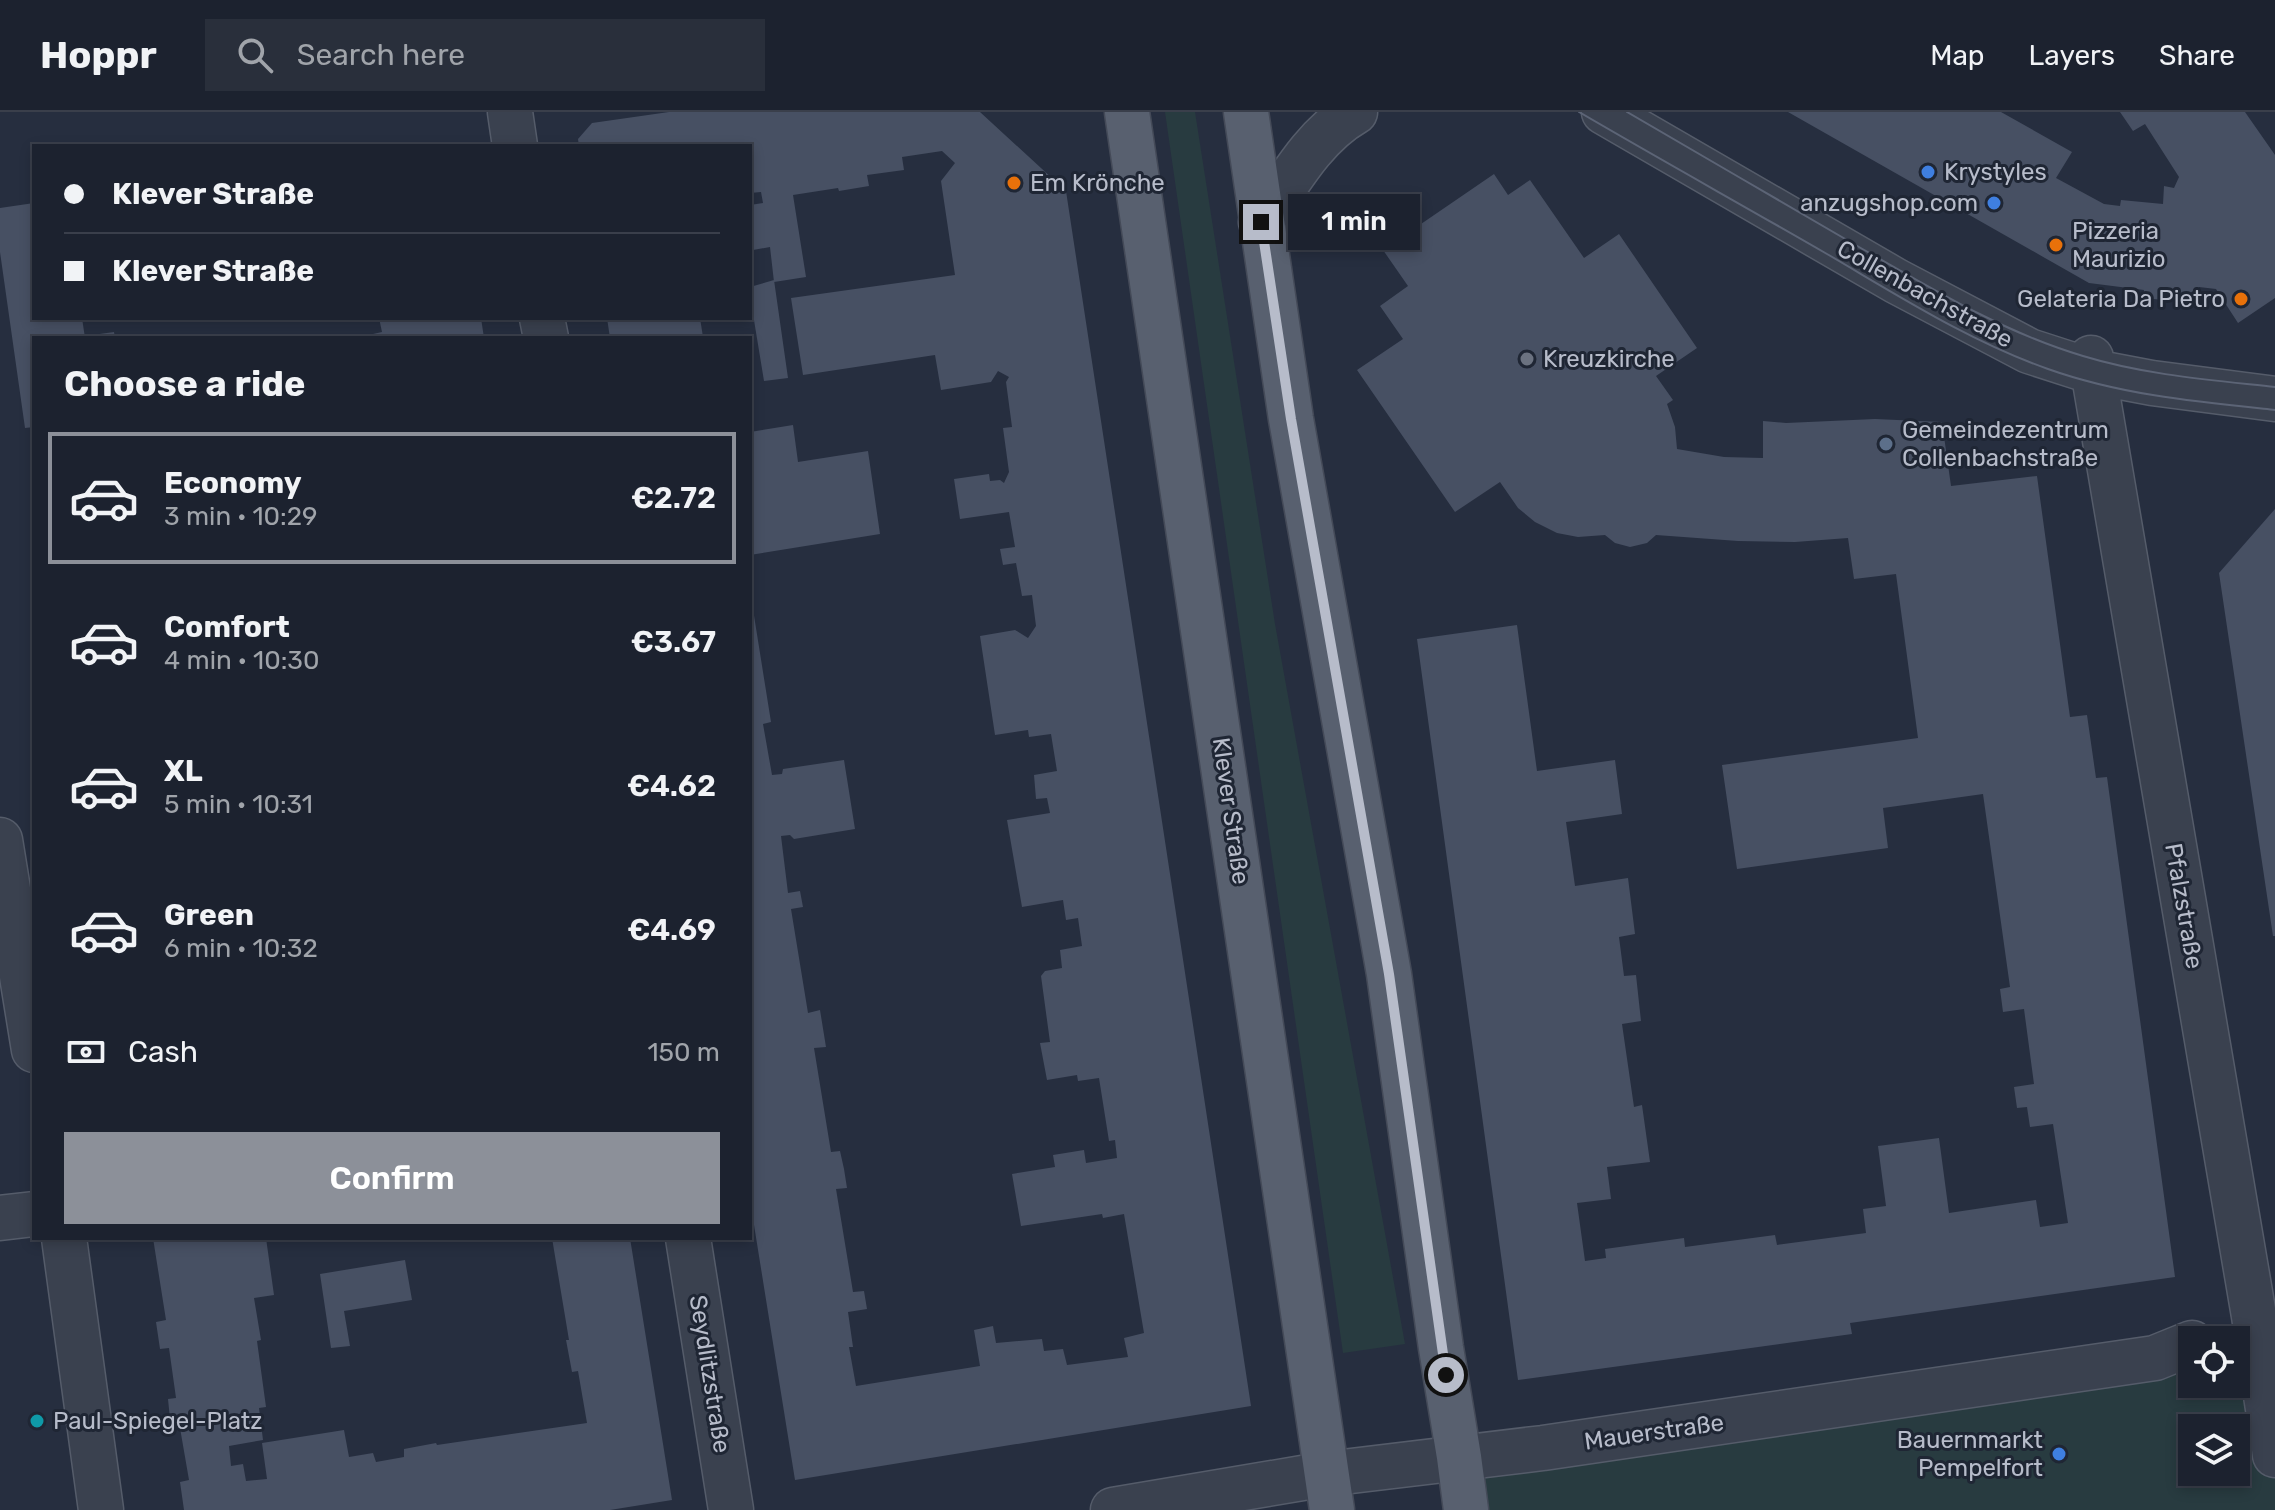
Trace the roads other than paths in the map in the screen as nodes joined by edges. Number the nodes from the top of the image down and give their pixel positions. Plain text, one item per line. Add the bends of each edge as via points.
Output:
1 (510, 112) edge
2 (1127, 112) edge
3 (1246, 112) edge
4 (1355, 112) edge
5 (1604, 112) edge
6 (515, 144) edge
7 (1261, 222) junction
8 (2092, 365) junction
9 (2275, 399) edge
10 (0, 840) edge
11 (32, 1038) edge
12 (32, 1214) edge
13 (0, 1218) edge
14 (64, 1240) edge
15 (688, 1240) edge
16 (2264, 1314) edge
17 (2234, 1326) edge
18 (2178, 1349) edge
19 (2275, 1455) edge
20 (1459, 1457) junction
21 (1329, 1492) edge
22 (101, 1510) edge
23 (731, 1510) edge
24 (1113, 1510) edge
25 (1466, 1510) edge

1 - 6 street
2 - 21 main road, Klever Straße
3 - 7 main road
4 - 7 street via 1323,136
5 - 8 street, Collenbachstraße via 1896,281 2029,351
7 - 20 main road via 1389,974
8 - 9 street, Collenbachstraße via 2168,386
8 - 16 street, Pfalzstraße
10 - 11 street
12 - 13 street
14 - 22 street
15 - 23 street, Seydlitzstraße
16 - 17 street
16 - 19 street, Pfalzstraße
18 - 20 street, Mauerstraße via 2155,1358
20 - 21 street, Mauerstraße
20 - 25 main road
21 - 24 street, Mauerstraße

